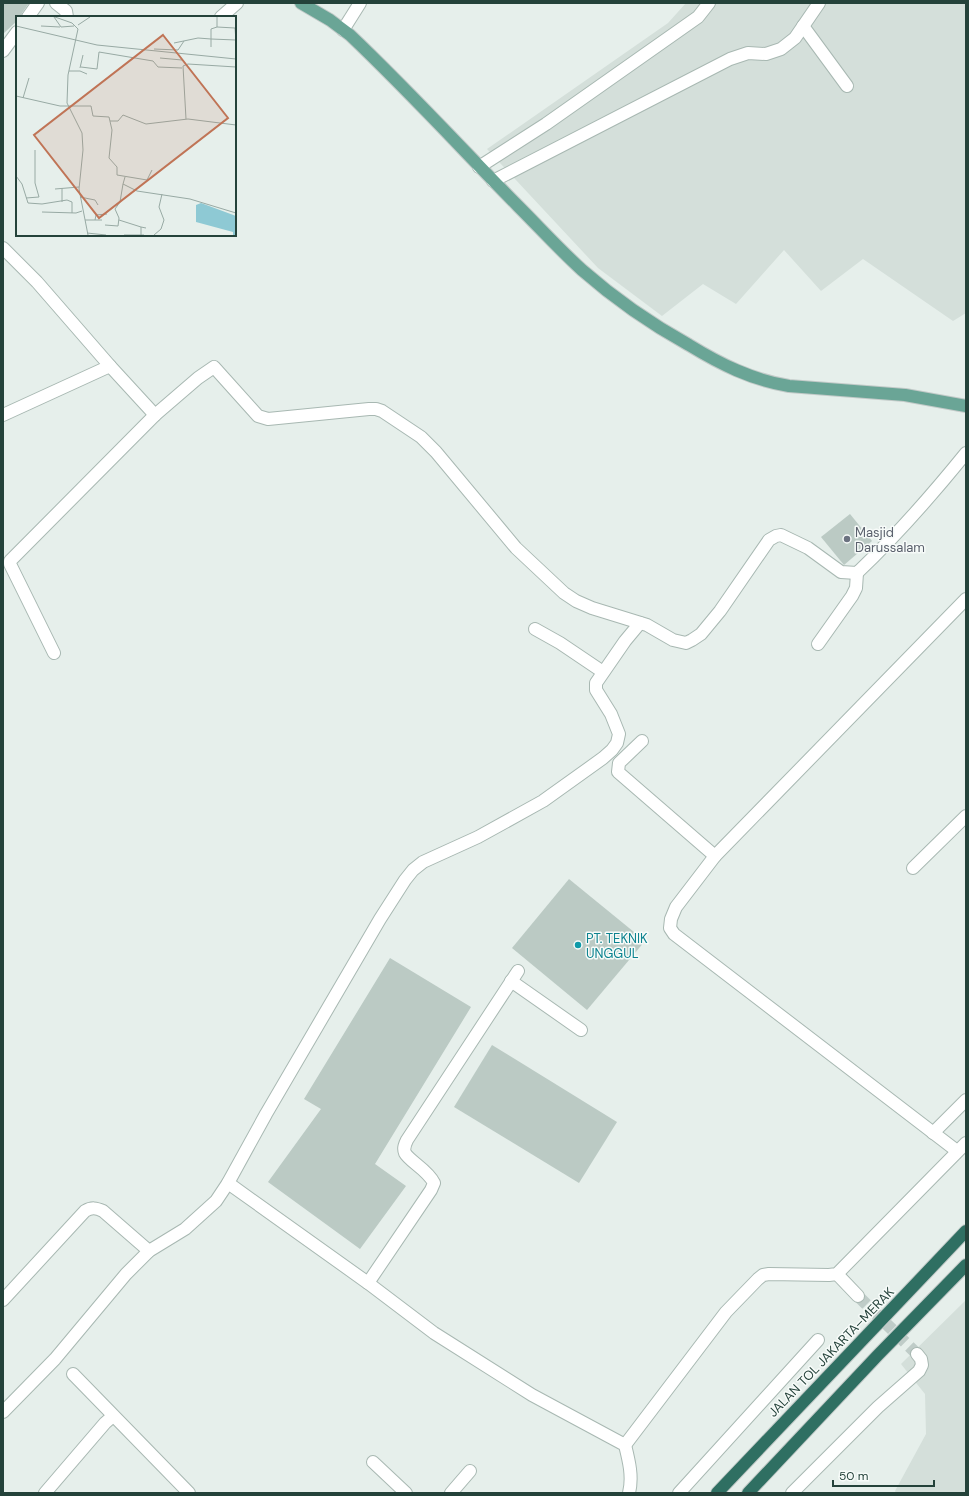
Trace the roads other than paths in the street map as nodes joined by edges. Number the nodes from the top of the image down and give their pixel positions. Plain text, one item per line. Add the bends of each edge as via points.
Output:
1 (38, 3) edge
2 (56, 3) edge
3 (237, 3) edge
4 (301, 3) edge
5 (360, 3) edge
6 (709, 3) edge
7 (819, 3) edge
8 (29, 16) edge
9 (67, 16) edge
10 (222, 16) edge
11 (803, 26) junction
12 (344, 30) junction
13 (16, 33) edge
14 (3, 51) edge
15 (847, 86) dead end
16 (479, 167) junction
17 (493, 181) junction
18 (3, 248) edge
19 (110, 366) junction
20 (966, 406) edge
21 (3, 415) edge
22 (155, 415) junction
23 (966, 453) edge
24 (858, 573) junction
25 (966, 598) edge
26 (640, 623) junction
27 (534, 629) dead end
28 (818, 644) dead end
29 (54, 653) dead end
30 (604, 672) junction
31 (642, 741) dead end
32 (966, 816) edge
33 (715, 856) junction
34 (913, 868) dead end
35 (581, 1030) dead end
36 (966, 1100) edge
37 (933, 1133) junction
38 (966, 1143) edge
39 (957, 1151) junction
40 (228, 1183) junction
41 (966, 1231) edge
42 (149, 1251) junction
43 (966, 1265) edge
44 (837, 1274) junction
45 (368, 1283) junction
46 (858, 1296) tunnel mouth
47 (3, 1300) edge
48 (818, 1340) dead end
49 (917, 1354) tunnel mouth
50 (73, 1374) dead end
51 (3, 1412) edge
52 (113, 1416) junction
53 (625, 1445) junction
54 (373, 1462) dead end
55 (470, 1471) dead end
56 (45, 1493) edge
57 (190, 1493) edge
58 (406, 1493) edge
59 (451, 1493) edge
60 (628, 1493) edge
61 (679, 1493) edge
62 (717, 1493) edge
63 (748, 1493) edge
64 (792, 1493) edge

1 - 8 street
2 - 9 street via 66,11
3 - 10 street
4 - 12 main road
5 - 12 street
6 - 16 street via 698,17 620,73
7 - 11 street
11 - 15 street
11 - 17 street via 795,38 781,49 766,54 748,53 730,59
12 - 16 main road
13 - 14 street
16 - 17 main road
17 - 20 main road via 581,269 614,296 677,339 735,370 758,379 789,386 905,395
18 - 19 street via 37,282
19 - 21 street
19 - 22 street
22 - 26 street via 198,378 214,368 258,416 268,419 369,409 382,411 421,437 436,452 516,548 564,593 592,608
22 - 29 street via 10,560
23 - 24 street via 933,494
24 - 26 street via 841,572 808,548 781,535 776,536 769,540 720,611 701,634 692,640 673,640
24 - 28 street via 852,596
25 - 33 street
26 - 30 street
27 - 30 street
30 - 40 street via 596,683 596,690 618,728 617,743 612,750 543,801 478,837 423,862 413,870 380,920
31 - 33 street via 619,763 618,772
32 - 34 street
33 - 37 street via 676,907 670,928 674,934
35 - 45 street via 514,976 407,1140 405,1154 430,1176 434,1183
36 - 37 street
37 - 39 street
38 - 39 street
39 - 44 street
40 - 42 street via 216,1201 198,1218
40 - 45 street
41 - 62 highway, JALAN TOL JAKARTA–MERAK
42 - 47 street via 103,1211 92,1208 85,1211
42 - 51 street via 126,1274 55,1359
43 - 63 highway
44 - 46 street
44 - 53 street via 769,1274 758,1279 726,1312
45 - 53 street via 434,1333 532,1395
48 - 61 street
49 - 64 street via 922,1365 919,1371 878,1407
50 - 52 street
52 - 56 street
52 - 57 street
53 - 60 street via 631,1469
54 - 58 street
55 - 59 street

